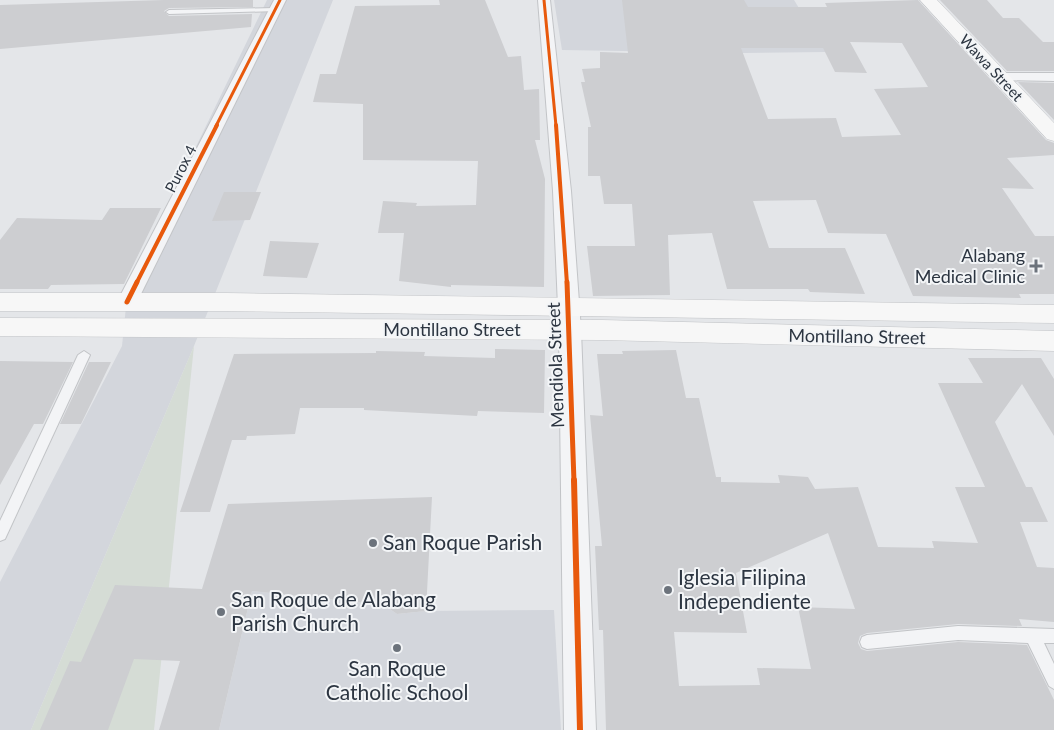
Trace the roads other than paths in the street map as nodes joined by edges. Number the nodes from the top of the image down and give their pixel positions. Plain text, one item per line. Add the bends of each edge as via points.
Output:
1 (544, 0) edge
2 (928, 0) edge
3 (278, 5) edge
4 (169, 12) dead end
5 (999, 77) junction
6 (1054, 77) edge
7 (1054, 135) edge
8 (0, 302) edge
9 (137, 302) junction
10 (188, 303) junction
11 (1054, 314) edge
12 (569, 319) junction
13 (0, 327) edge
14 (134, 329) junction
15 (179, 329) junction
16 (1054, 341) edge
17 (84, 355) dead end
18 (0, 535) edge
19 (1033, 636) junction
20 (1054, 636) edge
21 (867, 642) dead end
22 (1054, 681) edge
23 (580, 730) edge

1 - 12 street, Mendiola Street via 562,192
2 - 5 main road, Wawa Street
3 - 4 lane
3 - 9 street, Purox 4
5 - 6 street
5 - 7 main road, Wawa Street
8 - 9 main road, Montillano Street
9 - 10 main road, Montillano Street
9 - 14 main road
10 - 12 main road, Montillano Street
10 - 15 main road
11 - 12 main road, Montillano Street
12 - 15 main road, Montillano Street
12 - 16 main road, Montillano Street
12 - 23 street, Mendiola Street
13 - 14 main road, Montillano Street
14 - 15 main road, Montillano Street
17 - 18 lane
19 - 20 lane
19 - 21 lane via 958,633
19 - 22 lane

